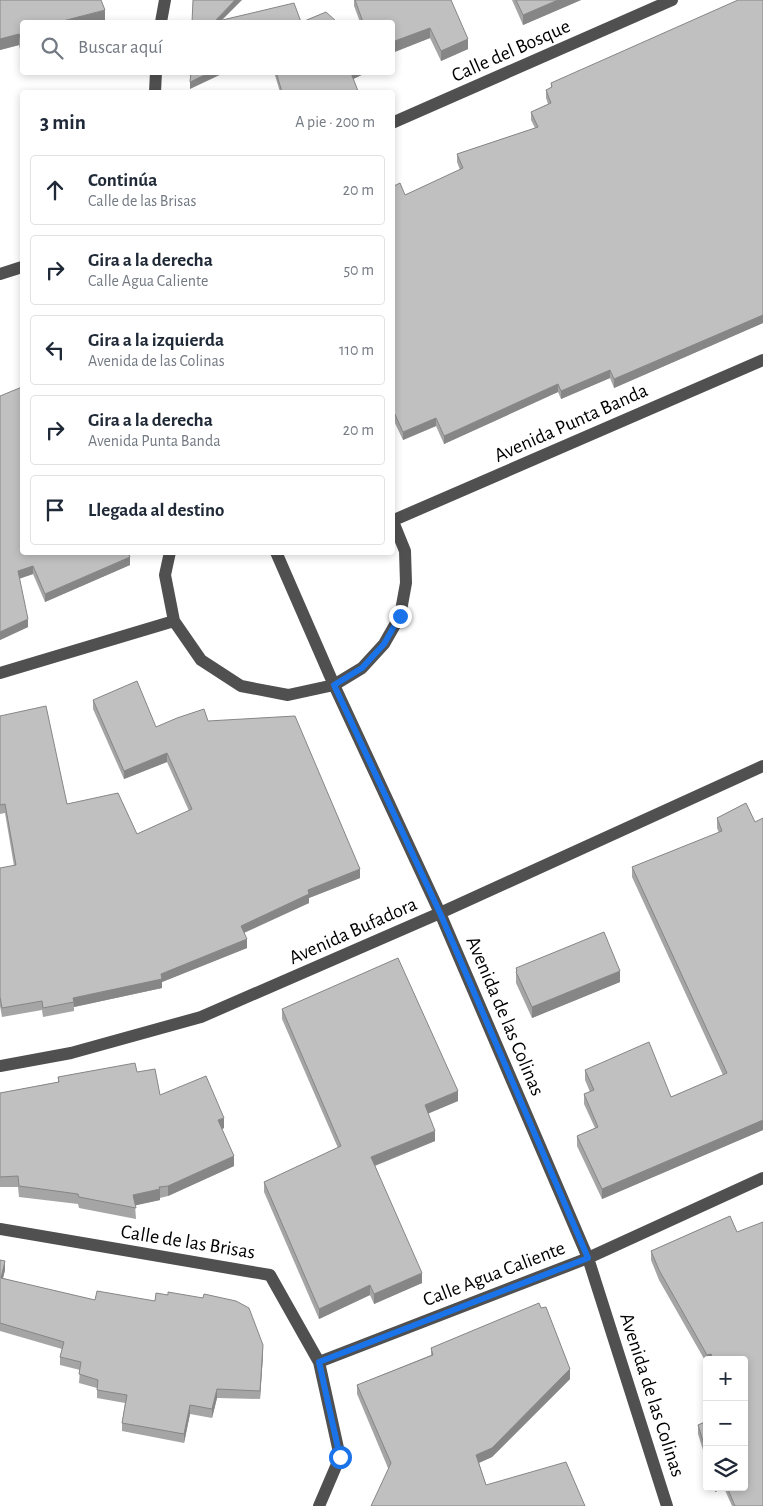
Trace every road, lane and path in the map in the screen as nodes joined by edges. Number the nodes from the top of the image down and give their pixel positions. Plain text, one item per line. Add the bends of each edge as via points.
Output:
1 (165, 0) edge
2 (672, 0) edge
3 (161, 20) edge
4 (156, 75) edge
5 (155, 90) edge
6 (395, 122) edge
7 (20, 268) edge
8 (0, 274) edge
9 (763, 360) edge
10 (395, 519) edge
11 (395, 526) edge
12 (169, 555) edge
13 (277, 555) edge
14 (174, 621) junction
15 (0, 673) edge
16 (334, 685) junction
17 (763, 766) edge
18 (440, 913) junction
19 (0, 1066) edge
20 (763, 1178) edge
21 (0, 1229) edge
22 (588, 1258) junction
23 (319, 1362) junction
24 (319, 1506) edge
25 (668, 1506) edge

1 - 3 street
2 - 6 street, Calle del Bosque
4 - 5 street
7 - 8 street
9 - 10 street, Avenida Punta Banda
11 - 16 street, Avenida Punta Banda via 404,551 406,584 400,616 384,644 362,668
12 - 14 street, Avenida Punta Banda via 165,575
13 - 16 street, Avenida de las Colinas
14 - 15 street
14 - 16 street, Avenida Punta Banda via 201,660 241,686 288,695
16 - 18 street, Avenida de las Colinas
17 - 18 street, Avenida Bufadora
18 - 19 street, Avenida Bufadora via 201,1017 71,1053
18 - 22 street, Avenida de las Colinas
20 - 22 street, Calle Agua Caliente
21 - 23 street, Calle de las Brisas via 270,1274
22 - 23 street, Calle Agua Caliente
22 - 25 street, Avenida de las Colinas
23 - 24 street, Calle de las Brisas via 340,1457

